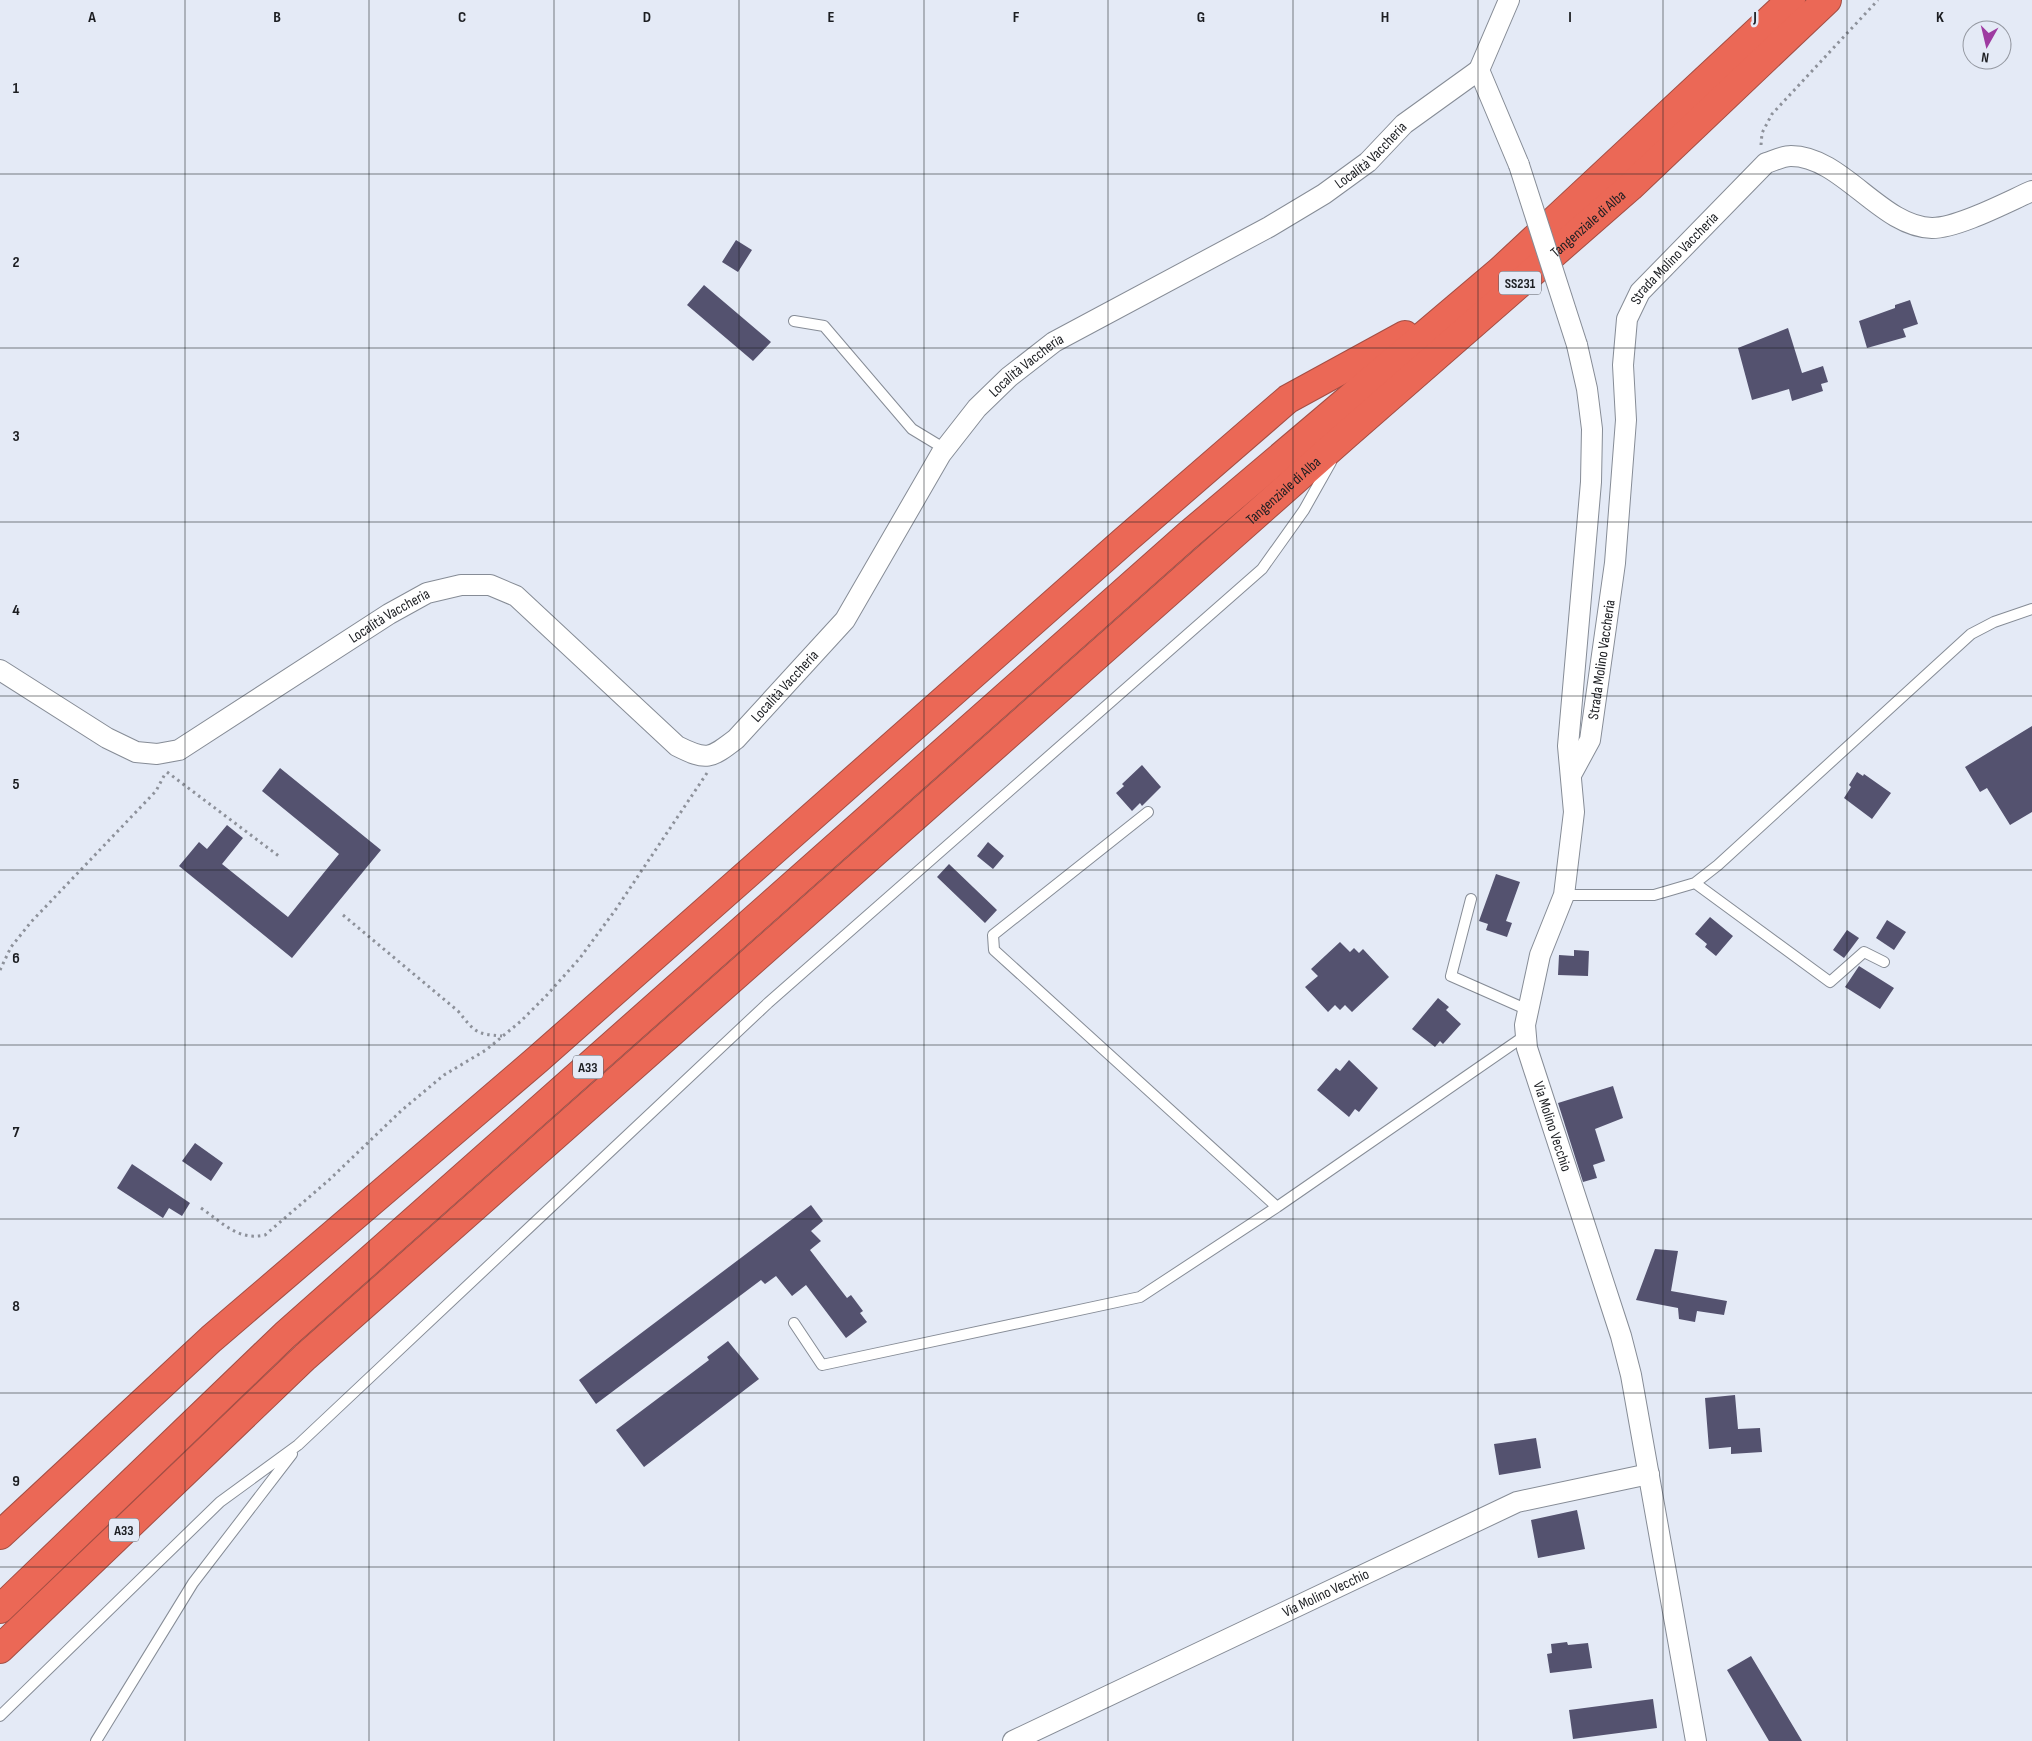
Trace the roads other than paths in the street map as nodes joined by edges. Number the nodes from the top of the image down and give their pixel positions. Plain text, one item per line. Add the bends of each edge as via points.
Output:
1 (1509, 0) edge
2 (1791, 0) edge
3 (1826, 0) edge
4 (1479, 70) junction
5 (2032, 191) edge
6 (1500, 270) junction
7 (794, 321) dead end
8 (1346, 435) junction
9 (945, 449) junction
10 (1187, 536) joint
11 (1206, 558) joint
12 (2032, 608) edge
13 (0, 670) edge
14 (1571, 775) junction
15 (1148, 812) dead end
16 (1695, 883) junction
17 (1564, 895) junction
18 (1471, 899) dead end
19 (1884, 962) dead end
20 (1528, 1010) junction
21 (1526, 1035) junction
22 (1276, 1207) junction
23 (794, 1322) dead end
24 (298, 1445) junction
25 (1648, 1474) junction
26 (0, 1535) edge
27 (0, 1609) edge
28 (0, 1648) edge
29 (0, 1716) edge
30 (96, 1741) edge
31 (1013, 1741) edge
32 (1696, 1741) edge

1 - 4 street
2 - 6 highway, SS231
3 - 8 highway, Tangenziale di Alba / SS231 via 1630,187
4 - 9 street, Località Vaccheria via 1404,124 1368,162 1324,194 1269,227 1054,342 1009,376 977,408
4 - 14 street, Strada Molino Vaccheria, bridge via 1519,165 1577,344 1587,388 1592,429 1591,482 1568,746
5 - 14 street, Strada Molino Vaccheria via 1962,221 1932,228 1901,220 1822,164 1791,156 1766,163 1640,292 1627,319 1623,365 1626,420 1614,563 1590,740
6 - 10 highway, SS231
6 - 26 highway via 1399,339 1288,399 1116,547 538,1059 211,1339
7 - 9 lane via 824,326 912,429
8 - 11 highway, Tangenziale di Alba / SS231
8 - 24 lane via 1304,510 1262,569 768,1003
9 - 13 street, Località Vaccheria via 845,620 736,739 716,755 699,757 677,746 516,596 490,585 461,585 427,594 389,614 179,750 157,754 136,752 107,738
10 - 27 highway, A33 via 285,1335
11 - 28 highway, A33 via 305,1357
12 - 16 lane via 1971,634
14 - 17 street, Via Molino Vecchio via 1574,812
15 - 22 lane via 992,935 994,950
16 - 17 lane via 1654,895
16 - 19 lane via 1830,982 1864,952
17 - 20 street, Via Molino Vecchio via 1540,955
18 - 20 lane via 1451,976
20 - 21 street, Via Molino Vecchio
21 - 22 lane
21 - 25 street, Via Molino Vecchio via 1527,1048 1621,1336
22 - 23 lane via 1140,1297 822,1365
24 - 29 lane via 220,1502
24 - 30 lane via 193,1583
25 - 31 street, Via Molino Vecchio via 1518,1502
25 - 32 street, Via Molino Vecchio

